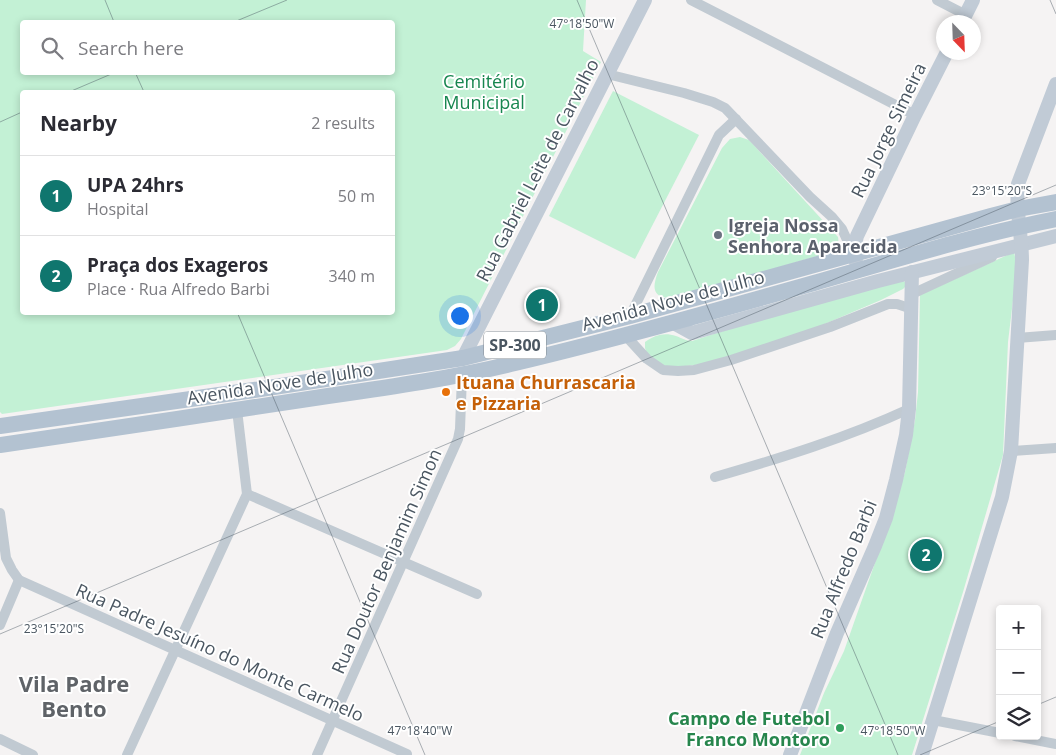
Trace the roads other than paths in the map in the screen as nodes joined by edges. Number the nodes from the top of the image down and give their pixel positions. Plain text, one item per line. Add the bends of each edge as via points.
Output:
1 (644, 0) edge
2 (691, 0) edge
3 (937, 0) edge
4 (973, 0) edge
5 (960, 15) edge
6 (966, 15) edge
7 (943, 60) edge
8 (607, 74) junction
9 (1056, 84) edge
10 (915, 115) junction
11 (736, 119) junction
12 (1056, 202) edge
13 (1018, 209) junction
14 (1056, 219) edge
15 (1020, 226) junction
16 (1056, 236) edge
17 (1022, 244) junction
18 (853, 253) junction
19 (859, 269) junction
20 (912, 272) junction
21 (869, 284) junction
22 (912, 294) junction
23 (912, 310) junction
24 (630, 316) junction
25 (672, 322) junction
26 (625, 335) junction
27 (1056, 335) edge
28 (1017, 338) junction
29 (487, 352) junction
30 (462, 358) junction
31 (462, 376) junction
32 (414, 383) junction
33 (909, 409) junction
34 (237, 410) junction
35 (0, 426) edge
36 (0, 445) edge
37 (1056, 448) edge
38 (1011, 451) junction
39 (715, 477) dead end
40 (247, 494) junction
41 (0, 513) edge
42 (403, 562) junction
43 (19, 580) junction
44 (477, 594) dead end
45 (0, 624) edge
46 (176, 650) junction
47 (332, 720) junction
48 (933, 720) junction
49 (996, 732) edge
50 (0, 739) edge
51 (1038, 740) edge
52 (1056, 743) edge
53 (407, 754) edge
54 (32, 755) edge
55 (127, 755) edge
56 (317, 755) edge
57 (790, 755) edge
58 (922, 755) edge

1 - 8 street, Rua Gabriel Leite de Carvalho
2 - 10 street
3 - 5 street
4 - 6 street
7 - 10 street, Rua Jorge Simeira
8 - 11 street via 713,102
8 - 30 street, Rua Gabriel Leite de Carvalho
9 - 13 street via 1018,184
10 - 18 street, Rua Jorge Simeira via 857,236
11 - 18 street via 832,217 842,229
11 - 24 street via 719,135
12 - 13 main road, Avenida Nove de Julho / SP-300
13 - 15 street
13 - 18 main road, Avenida Nove de Julho / SP-300
14 - 15 main road, Avenida Nove de Julho / SP-300
15 - 17 street
15 - 19 main road, Avenida Nove de Julho / SP-300
16 - 17 street
17 - 20 street
17 - 22 street
17 - 28 street
18 - 19 street
18 - 24 main road, Avenida Nove de Julho / SP-300
19 - 21 street
19 - 25 main road, Avenida Nove de Julho / SP-300
20 - 21 street
20 - 22 street, Rua Alfredo Barbi
21 - 25 street via 692,333
22 - 23 street, Rua Alfredo Barbi
23 - 26 street via 888,304 830,327 694,370 663,370 647,359
23 - 33 street, Rua Alfredo Barbi
24 - 29 main road, Avenida Nove de Julho / SP-300
25 - 26 main road, Avenida Nove de Julho / SP-300
26 - 31 main road, Avenida Nove de Julho / SP-300
27 - 28 street
28 - 38 street
29 - 30 main road, Avenida Nove de Julho / SP-300
29 - 31 main road via 469,362
30 - 32 main road via 454,371
30 - 35 main road, Avenida Nove de Julho / SP-300
31 - 32 main road, Avenida Nove de Julho / SP-300
31 - 42 street, Rua Doutor Benjamim Simon via 458,439
32 - 34 main road, Avenida Nove de Julho / SP-300
33 - 39 street via 823,444
33 - 57 street, Rua Alfredo Barbi via 886,518
34 - 36 main road, Avenida Nove de Julho / SP-300
34 - 40 street
37 - 38 street
38 - 48 street via 1002,496
40 - 42 street
40 - 46 street
41 - 43 street via 6,558
42 - 44 street
42 - 47 street, Rua Doutor Benjamim Simon
43 - 45 street
43 - 46 street, Rua Padre Jesuíno do Monte Carmelo
46 - 47 street, Rua Padre Jesuíno do Monte Carmelo
46 - 55 street
47 - 53 street, Rua Padre Jesuíno do Monte Carmelo
47 - 56 street, Rua Doutor Benjamim Simon
48 - 49 street
48 - 58 street
50 - 54 street
51 - 52 street

